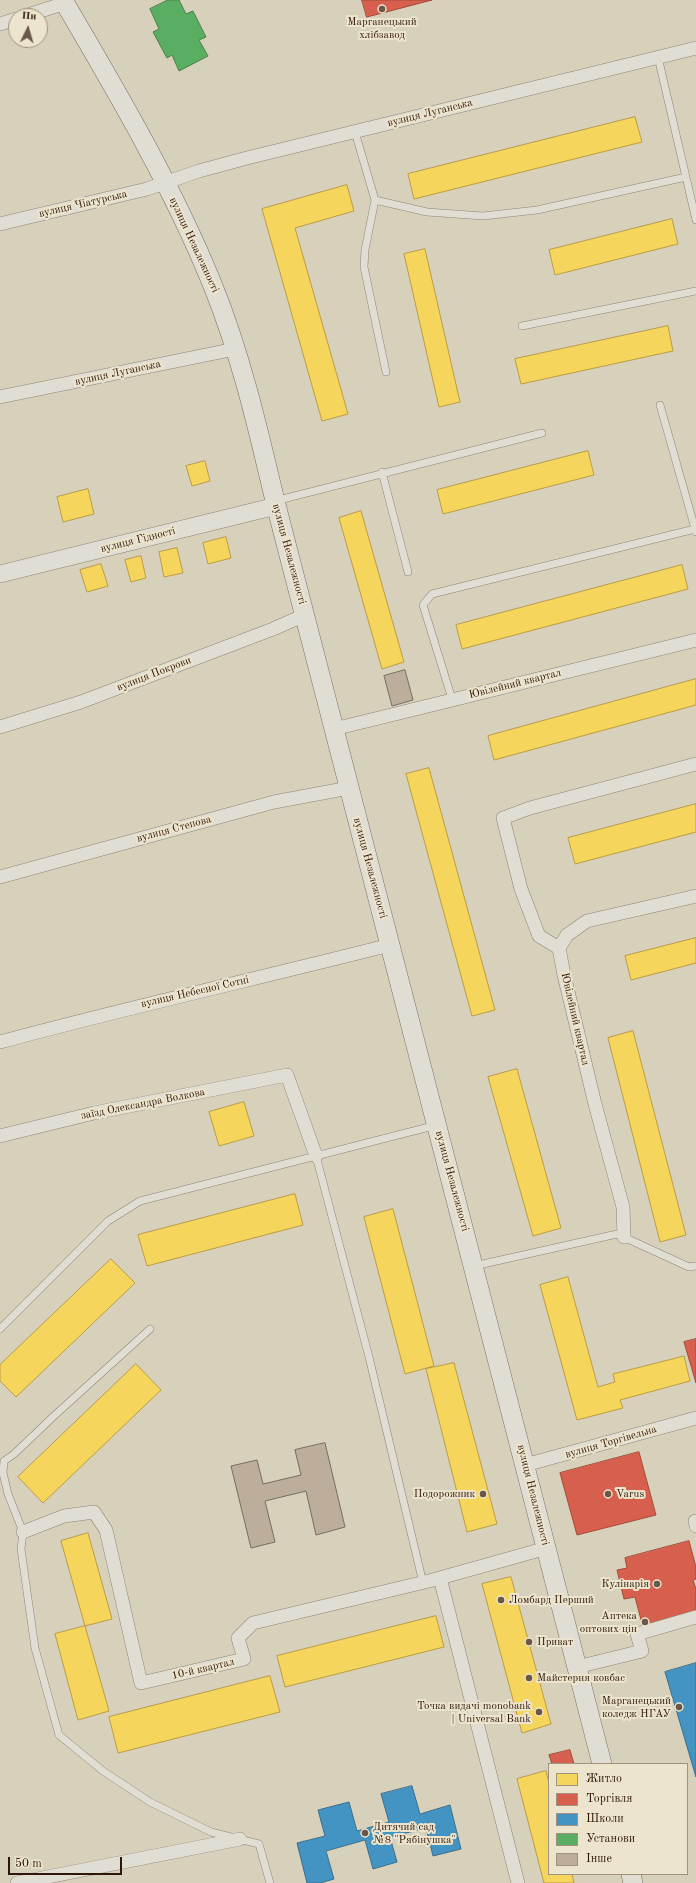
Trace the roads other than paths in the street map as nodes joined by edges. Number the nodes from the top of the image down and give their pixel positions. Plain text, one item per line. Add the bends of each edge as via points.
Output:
1 (64, 2) edge
2 (47, 8) edge
3 (696, 48) edge
4 (658, 57) junction
5 (355, 132) junction
6 (686, 177) junction
7 (165, 184) junction
8 (375, 200) junction
9 (696, 220) edge
10 (0, 224) edge
11 (696, 292) edge
12 (522, 326) dead end
13 (235, 349) junction
14 (386, 372) dead end
15 (0, 396) edge
16 (660, 405) dead end
17 (542, 433) dead end
18 (382, 472) junction
19 (276, 503) junction
20 (696, 530) edge
21 (408, 572) dead end
22 (0, 574) edge
23 (304, 615) junction
24 (696, 640) edge
25 (452, 699) junction
26 (0, 727) edge
27 (334, 729) junction
28 (696, 764) edge
29 (350, 788) junction
30 (0, 877) edge
31 (696, 896) edge
32 (390, 945) junction
33 (559, 948) junction
34 (0, 1042) edge
35 (437, 1125) junction
36 (0, 1136) edge
37 (316, 1156) junction
38 (624, 1237) junction
39 (474, 1266) junction
40 (696, 1266) edge
41 (0, 1329) edge
42 (150, 1330) dead end
43 (696, 1418) edge
44 (1, 1457) edge
45 (525, 1466) junction
46 (23, 1532) junction
47 (547, 1548) junction
48 (440, 1578) junction
49 (423, 1583) junction
50 (696, 1617) edge
51 (577, 1667) junction
52 (602, 1763) edge
53 (240, 1839) junction
54 (17, 1883) edge
55 (270, 1883) edge
56 (518, 1883) edge

1 - 2 street
1 - 7 main road, вулиця Незалежності
3 - 4 street, вулиця Луганська
4 - 5 street, вулиця Луганська
4 - 6 lane
5 - 7 street, вулиця Луганська via 213,167
5 - 8 lane
6 - 8 lane via 537,210 483,216 427,212
6 - 9 lane
7 - 10 street, вулиця Чіатурська
7 - 13 main road, вулиця Незалежності via 205,267
8 - 14 lane via 364,267
11 - 12 lane
13 - 15 street, вулиця Луганська
13 - 19 main road, вулиця Незалежності
16 - 20 lane
17 - 18 lane
18 - 19 lane
18 - 21 lane
19 - 22 street, вулиця Гідності
19 - 23 main road, вулиця Незалежності
20 - 25 lane via 432,594 423,605
23 - 26 street, вулиця Покрови via 81,702
23 - 27 main road, вулиця Незалежності
24 - 25 street, Ювілейний квартал
25 - 27 street, Ювілейний квартал
27 - 29 main road, вулиця Незалежності
28 - 33 street via 530,808 503,818 521,889 539,936
29 - 30 street, вулиця Степова via 274,802
29 - 32 main road, вулиця Незалежності
31 - 33 street via 587,921 567,935
32 - 34 street, вулиця Небесної Сотні via 118,1010
32 - 35 main road, вулиця Незалежності
33 - 38 street, Ювілейний квартал via 595,1104 623,1207
35 - 37 lane
35 - 39 main road, вулиця Незалежності
36 - 37 street, заїзд Олександра Волкова via 94,1113 288,1075
37 - 41 lane via 140,1201 108,1221
37 - 49 lane via 369,1357
38 - 39 lane via 617,1234
38 - 40 lane via 689,1267
39 - 45 main road, вулиця Незалежності
42 - 44 lane via 14,1454
43 - 45 street, вулиця Торгівельна
44 - 46 lane via 8,1494
45 - 47 main road, вулиця Незалежності
46 - 49 street, 10-й квартал via 64,1516 94,1512 106,1530 141,1683 244,1659 238,1638 253,1624
46 - 53 lane via 20,1549 35,1648 59,1735 103,1771 150,1802 211,1832
47 - 48 street, 10-й квартал
47 - 51 main road, вулиця Незалежності
48 - 49 street, 10-й квартал
48 - 56 street
50 - 51 street via 637,1634 642,1651
51 - 52 main road, вулиця Незалежності
53 - 54 street
53 - 55 lane via 259,1844

